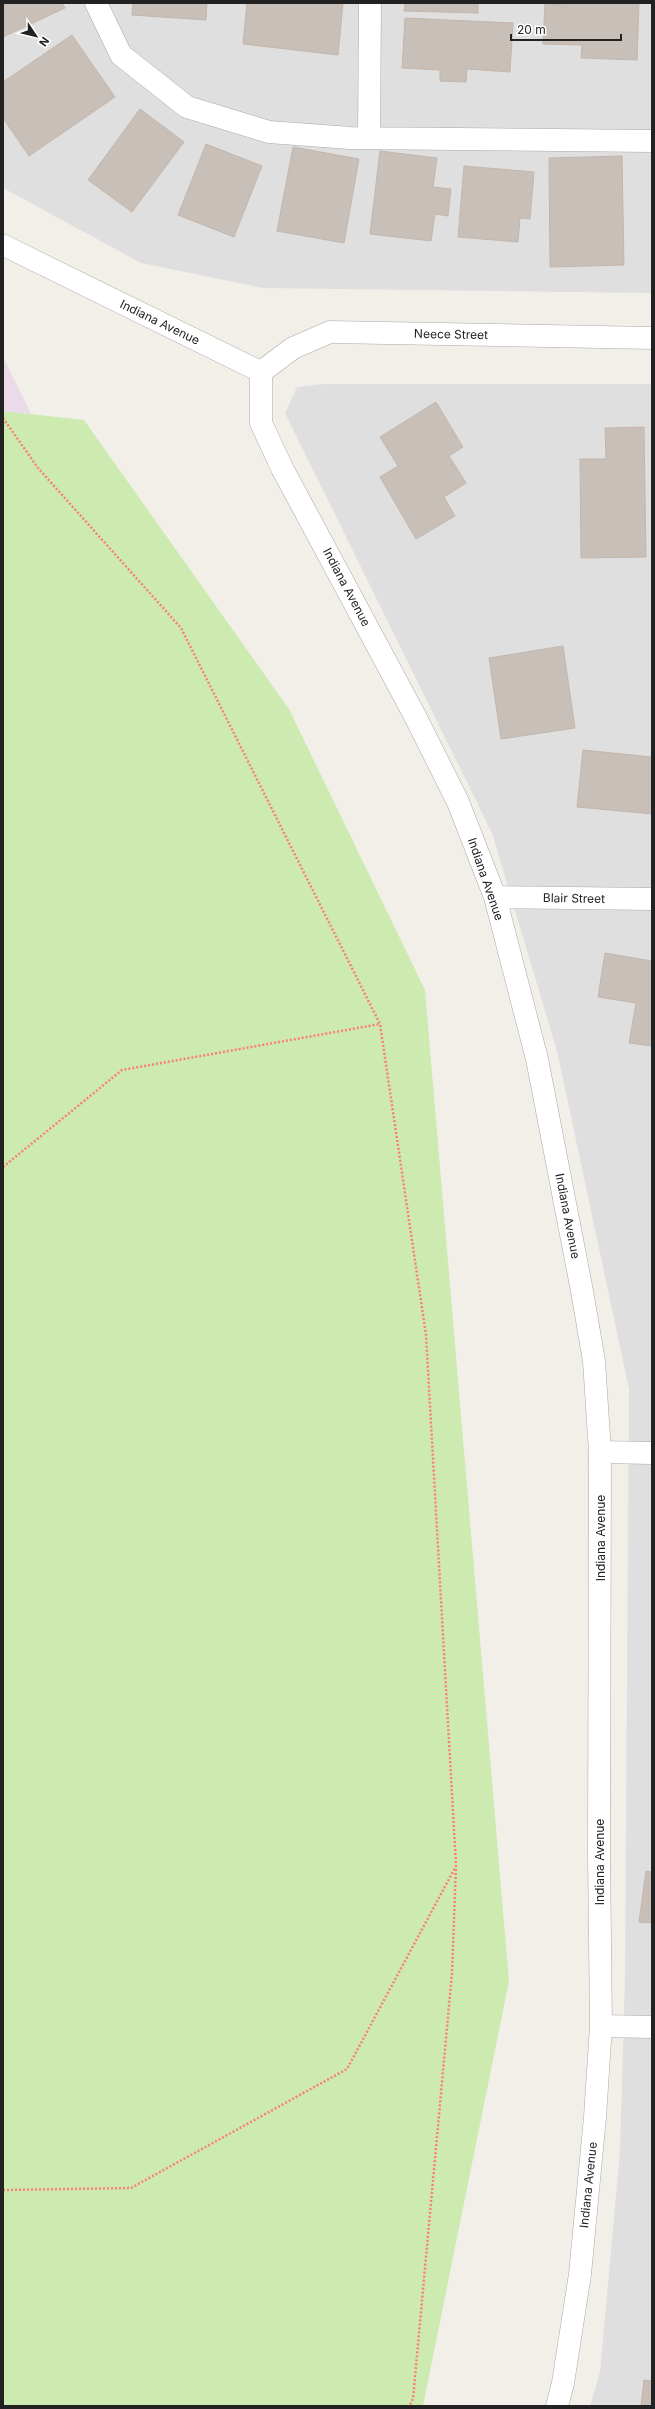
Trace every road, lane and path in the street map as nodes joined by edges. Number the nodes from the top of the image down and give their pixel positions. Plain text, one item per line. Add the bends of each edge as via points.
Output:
1 (96, 3) edge
2 (370, 3) edge
3 (369, 138) junction
4 (652, 141) edge
5 (3, 245) edge
6 (652, 338) edge
7 (261, 372) junction
8 (3, 418) edge
9 (495, 897) junction
10 (652, 899) edge
11 (380, 1024) junction
12 (3, 1167) edge
13 (600, 1452) junction
14 (652, 1453) edge
15 (456, 1866) junction
16 (600, 2026) junction
17 (652, 2027) edge
18 (3, 2190) edge
19 (409, 2406) edge
20 (557, 2406) edge

1 - 3 street via 121,55 187,107 269,132
2 - 3 street
3 - 4 street
5 - 7 lane, Indiana Avenue
6 - 7 street, Neece Street via 330,332 293,348
7 - 9 street, Indiana Avenue via 261,423 282,468 458,802
8 - 11 path via 38,468 181,628
9 - 10 street, Blair Street
9 - 13 street, Indiana Avenue via 537,1058 581,1283 594,1362
11 - 12 path via 122,1070
11 - 15 path via 426,1335
13 - 14 street
13 - 16 street, Indiana Avenue
15 - 18 path via 347,2069 131,2188
15 - 19 path via 452,1973 414,2399
16 - 17 street
16 - 20 street, Indiana Avenue via 595,2117 580,2274 563,2384

